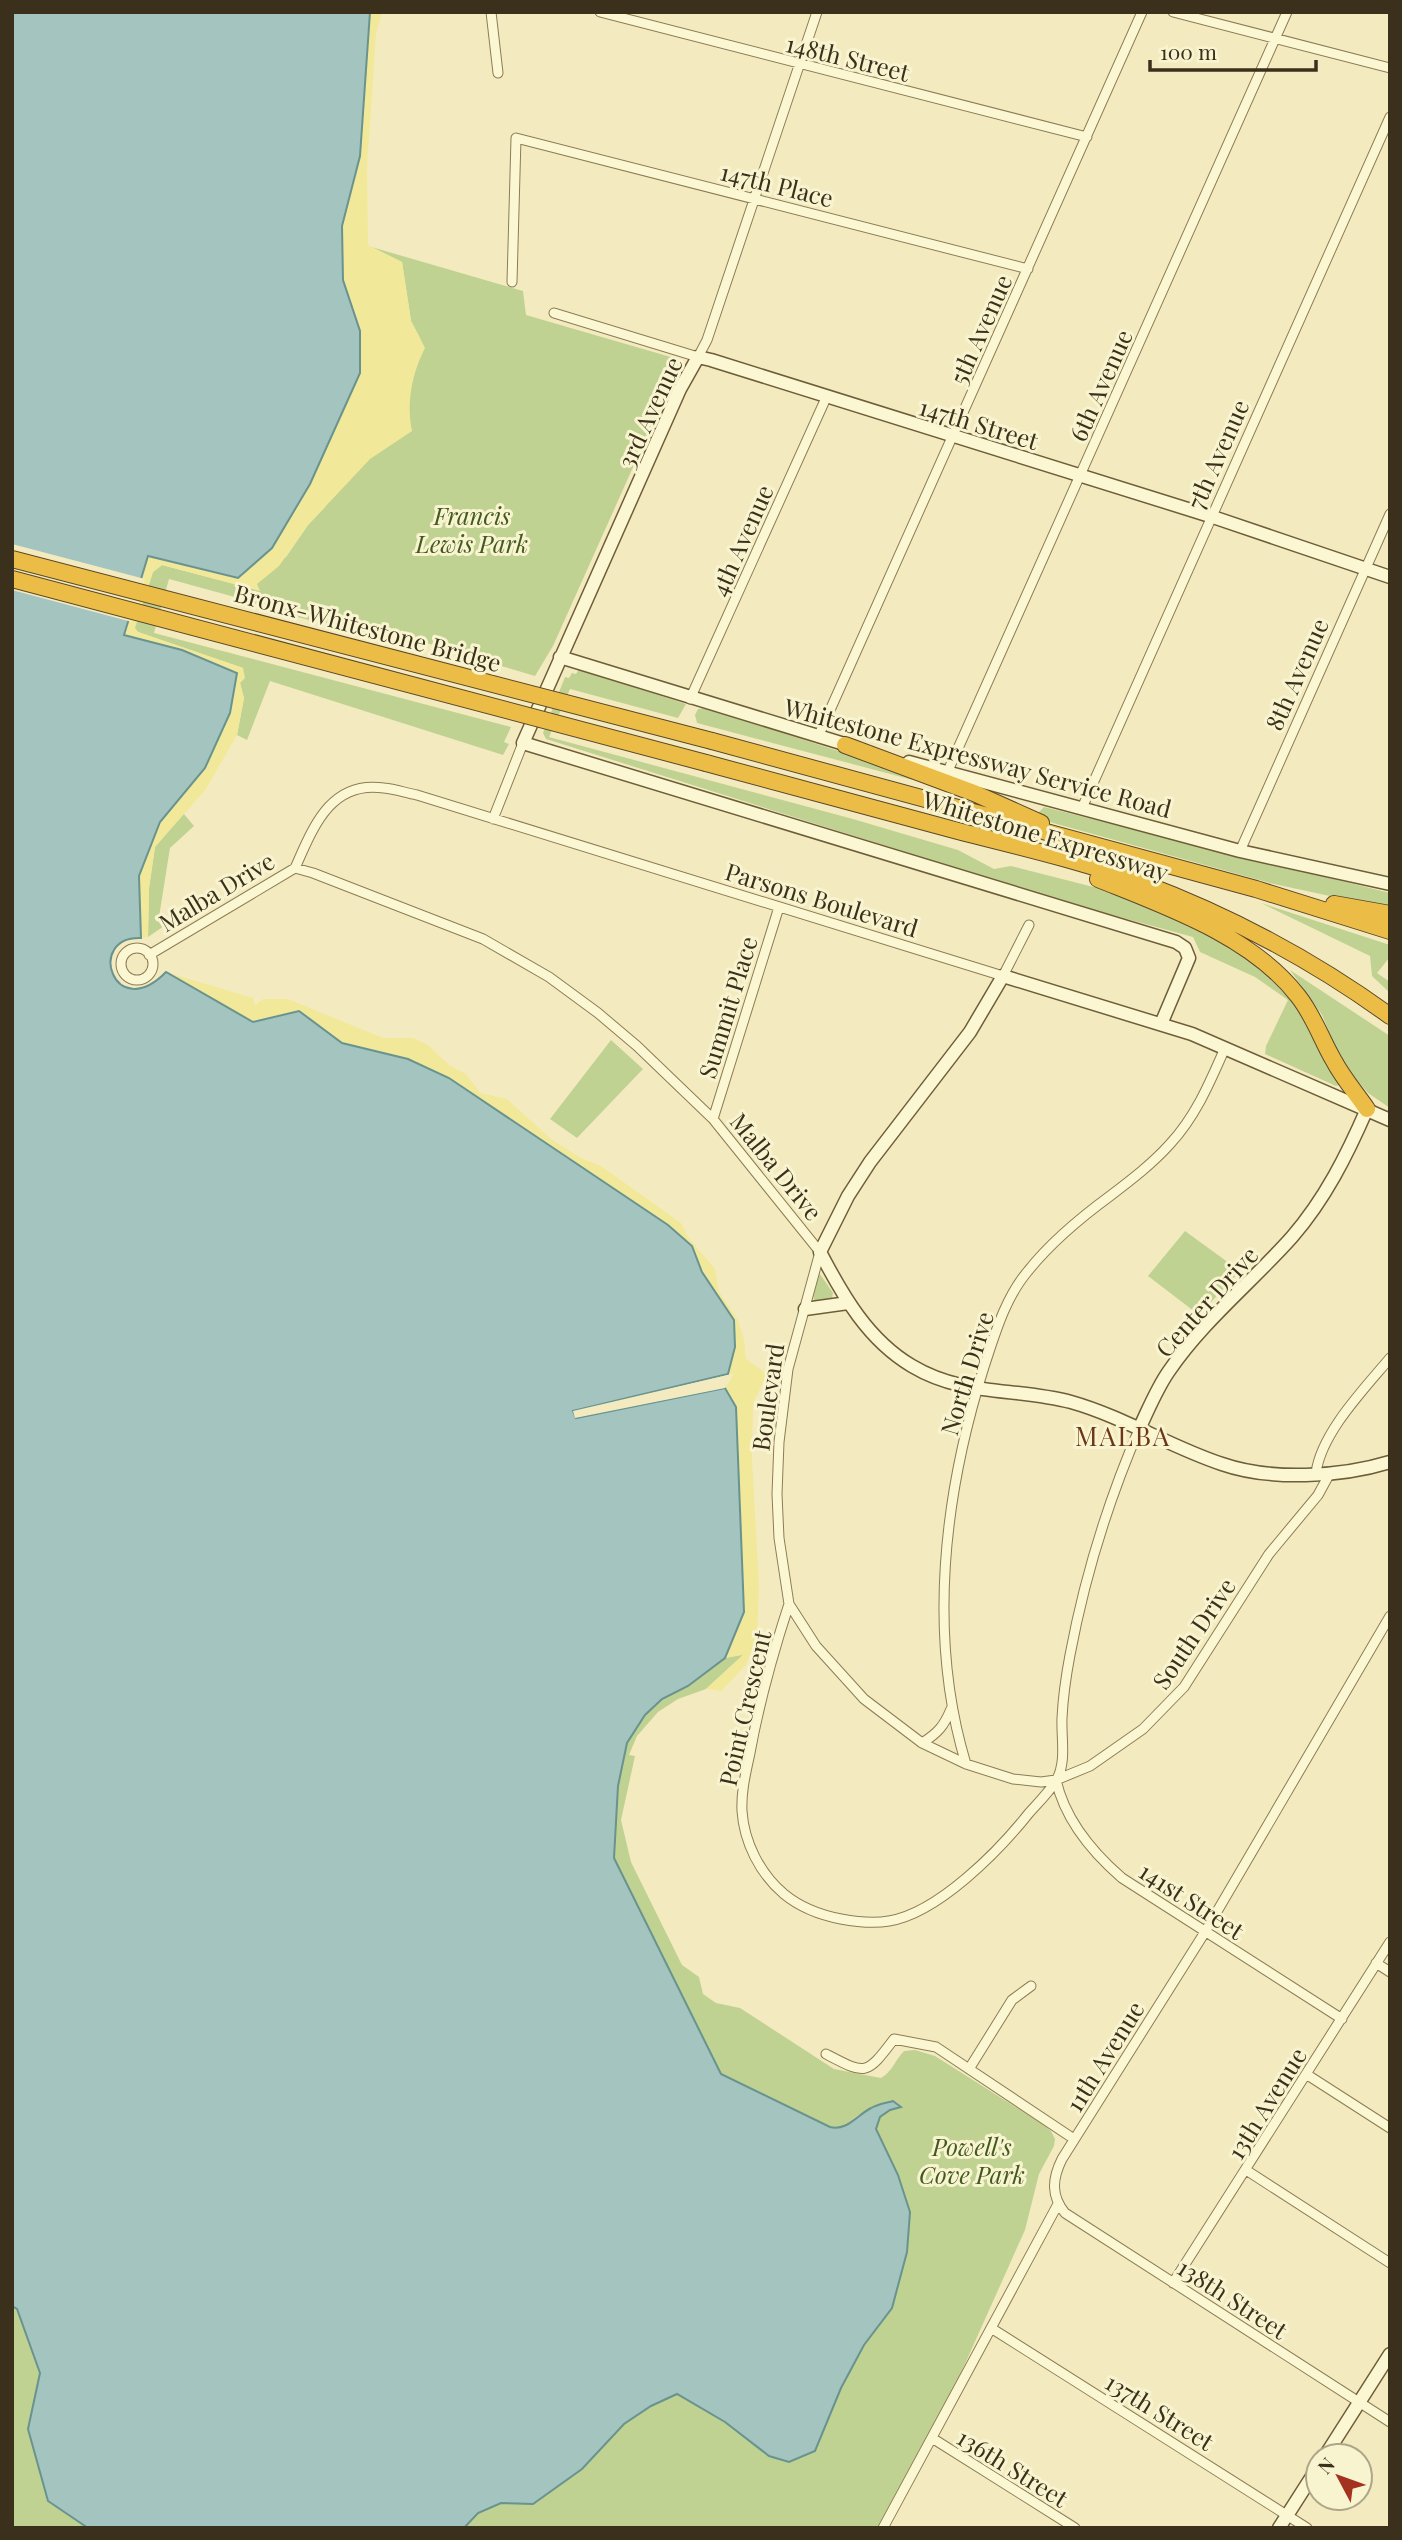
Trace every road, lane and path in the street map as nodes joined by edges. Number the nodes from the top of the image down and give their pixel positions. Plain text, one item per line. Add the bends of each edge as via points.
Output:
1 (491, 12) edge
2 (600, 12) edge
3 (817, 12) edge
4 (1142, 12) edge
5 (1173, 12) edge
6 (1287, 12) edge
7 (1276, 38) junction
8 (800, 64) junction
9 (1390, 68) edge
10 (498, 73) dead end
11 (1390, 117) edge
12 (1087, 137) junction
13 (755, 198) junction
14 (1028, 269) junction
15 (512, 282) dead end
16 (554, 313) dead end
17 (698, 357) junction
18 (826, 398) junction
19 (953, 436) junction
20 (1080, 476) junction
21 (1390, 514) edge
22 (1210, 516) junction
23 (12, 559) edge
24 (1365, 569) junction
25 (1390, 577) edge
26 (12, 579) edge
27 (560, 657) junction
28 (690, 699) junction
29 (818, 737) junction
30 (712, 741) joint
31 (523, 743) junction
32 (845, 745) junction
33 (706, 763) joint
34 (947, 773) junction
35 (1082, 808) junction
36 (492, 819) junction
37 (1082, 842) junction
38 (1014, 846) junction
39 (1240, 851) junction
40 (295, 868) junction
41 (1390, 884) edge
42 (1256, 889) junction
43 (779, 907) junction
44 (1390, 914) edge
45 (1029, 925) dead end
46 (1390, 930) edge
47 (1251, 932) junction
48 (149, 955) dead end
49 (1003, 976) junction
50 (1390, 1002) edge
51 (1390, 1016) edge
52 (1161, 1024) junction
53 (1225, 1048) junction
54 (1367, 1109) junction
55 (713, 1119) junction
56 (1390, 1119) edge
57 (820, 1252) junction
58 (848, 1303) junction
59 (804, 1308) junction
60 (1390, 1358) edge
61 (977, 1389) junction
62 (1140, 1427) junction
63 (1390, 1462) edge
64 (1316, 1473) junction
65 (1330, 1473) junction
66 (789, 1604) junction
67 (1390, 1616) edge
68 (951, 1709) junction
69 (922, 1743) junction
70 (966, 1764) junction
71 (1056, 1780) junction
72 (1205, 1932) junction
73 (1390, 1942) edge
74 (1376, 1963) junction
75 (1390, 1972) edge
76 (1031, 1986) dead end
77 (1342, 2019) junction
78 (826, 2054) dead end
79 (969, 2069) junction
80 (1306, 2074) junction
81 (1390, 2127) edge
82 (1074, 2139) junction
83 (1246, 2170) junction
84 (1058, 2204) junction
85 (1390, 2263) edge
86 (1173, 2283) junction
87 (992, 2328) junction
88 (1390, 2354) edge
89 (1359, 2402) junction
90 (1390, 2422) edge
91 (932, 2438) junction
92 (1334, 2442) edge
93 (1304, 2489) edge
94 (1288, 2515) junction
95 (883, 2528) edge
96 (1074, 2528) edge
97 (1279, 2528) edge
98 (1307, 2528) edge

1 - 10 street
2 - 8 street, 148th Street
3 - 8 street, 3rd Avenue
4 - 12 street, 5th Avenue
5 - 7 street
6 - 7 street, 6th Avenue
7 - 9 street
7 - 20 street, 6th Avenue
8 - 12 street, 148th Street
8 - 13 street, 3rd Avenue
11 - 22 street, 7th Avenue
12 - 14 street, 5th Avenue
13 - 14 street, 147th Place
13 - 15 street, 147th Place via 516,138
13 - 17 street, 3rd Avenue
14 - 19 street, 5th Avenue
16 - 17 street, 147th Street
17 - 18 street, 147th Street
17 - 27 street, 3rd Avenue
18 - 19 street, 147th Street
18 - 28 street, 4th Avenue
19 - 20 street, 147th Street
19 - 29 street, 5th Avenue
20 - 22 street, 147th Street
20 - 34 street, 6th Avenue
21 - 24 street, 8th Avenue
22 - 24 street, 147th Street
22 - 35 street, 7th Avenue
23 - 30 highway, Bronx-Whitestone Bridge, bridge
24 - 25 street, 147th Street
24 - 39 street, 8th Avenue
26 - 33 highway, Bronx-Whitestone Bridge, bridge
27 - 28 street, Whitestone Expressway Service Road
27 - 31 street, 3rd Avenue
28 - 29 street, Whitestone Expressway Service Road
29 - 32 street, Whitestone Expressway Service Road
30 - 37 highway, Whitestone Expressway
31 - 36 street, 3rd Avenue
31 - 52 street via 1172,940 1187,950 1188,962
32 - 34 street, Whitestone Expressway Service Road
32 - 37 highway via 974,793
33 - 38 highway, Whitestone Expressway
34 - 35 street, Whitestone Expressway Service Road
35 - 39 street, Whitestone Expressway Service Road
36 - 40 street, Parsons Boulevard via 383,787 353,789 325,809
36 - 43 street, Parsons Boulevard
37 - 42 highway, Whitestone Expressway
38 - 47 highway, Whitestone Expressway via 1140,883
38 - 54 highway via 1162,905 1263,961 1306,1007 1336,1066
39 - 41 street, Whitestone Expressway Service Road
40 - 48 street, Malba Drive
40 - 55 street, Malba Drive via 469,932 532,966 598,1013
42 - 44 highway
42 - 46 highway, Whitestone Expressway
43 - 49 street, Parsons Boulevard
43 - 55 street, Summit Place
45 - 49 street, Boulevard
47 - 50 highway via 1326,965
47 - 51 highway, Whitestone Expressway via 1323,971
49 - 52 street, Parsons Boulevard
49 - 57 street, Boulevard via 970,1032 865,1170
52 - 53 street, Parsons Boulevard
53 - 54 street, Parsons Boulevard
53 - 61 street, North Drive via 1197,1108 1172,1143 1057,1240 1026,1273 996,1331
54 - 56 street
54 - 62 street, Center Drive via 1341,1166 1315,1207 1182,1354
55 - 57 street, Malba Drive
57 - 58 street, Malba Drive
57 - 59 street, Boulevard
58 - 59 street
58 - 61 street, Malba Drive via 885,1345 910,1365 946,1382
59 - 66 street, Boulevard via 788,1369 779,1442 779,1538
60 - 64 street via 1331,1434
61 - 62 street, Malba Drive via 1051,1397
61 - 68 street, North Drive via 957,1477 945,1574
62 - 64 street, Malba Drive via 1234,1468
62 - 71 street, Center Drive via 1105,1516 1082,1596 1065,1691 1062,1762
63 - 65 street, Malba Drive
64 - 65 street, Malba Drive
65 - 71 street, South Drive via 1313,1502 1269,1553 1178,1694 1105,1757
66 - 69 street, Boulevard via 839,1674 881,1714
66 - 71 street, Point Crescent via 757,1719 742,1811 757,1861 790,1899 807,1910 862,1922 888,1922 920,1910 998,1851
67 - 72 street, 11th Avenue
68 - 69 street via 945,1725
68 - 70 street, North Drive
69 - 70 street, Boulevard
70 - 71 street, Boulevard via 1013,1779
71 - 72 street, 141st Street via 1072,1819 1109,1867
72 - 77 street, 141st Street
72 - 82 street, 11th Avenue
73 - 74 street, 13th Avenue
74 - 75 street
74 - 77 street, 13th Avenue
76 - 79 street via 1012,2000
77 - 80 street, 13th Avenue
78 - 79 street via 863,2070 874,2064 894,2039 936,2047
79 - 82 street
80 - 81 street
80 - 83 street, 13th Avenue
82 - 84 street, 11th Avenue via 1055,2179
83 - 85 street
83 - 86 street, 13th Avenue
84 - 86 street, 138th Street via 1073,2219
84 - 87 street, 11th Avenue
86 - 89 street, 138th Street
87 - 91 street, 11th Avenue
87 - 94 street, 137th Street
88 - 89 street
89 - 90 street, 138th Street
89 - 92 street
91 - 95 street, 11th Avenue
91 - 96 street, 136th Street
93 - 94 street
94 - 97 street
94 - 98 street, 137th Street

